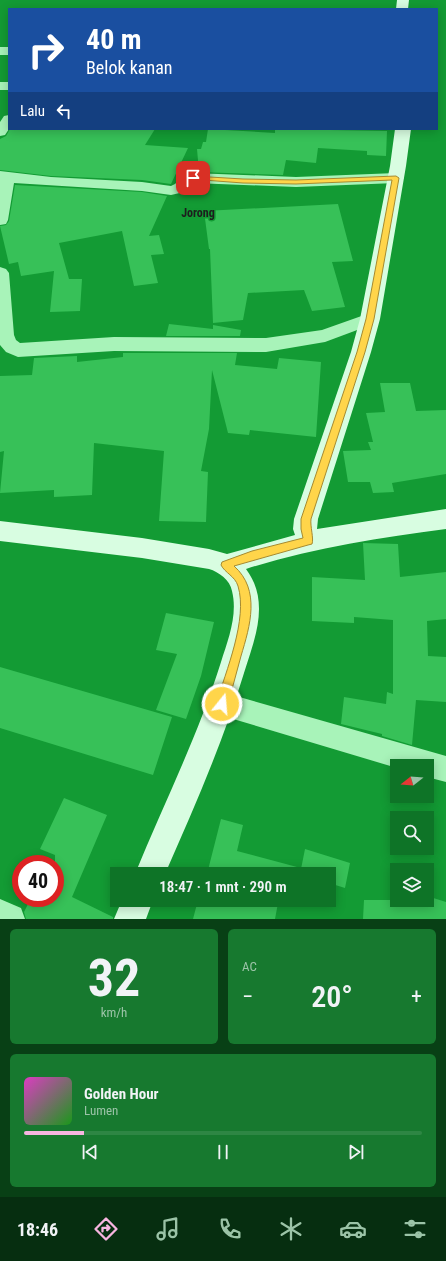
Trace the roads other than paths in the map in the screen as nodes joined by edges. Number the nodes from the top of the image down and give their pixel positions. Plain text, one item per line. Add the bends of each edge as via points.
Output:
1 (8, 120) edge
2 (402, 130) edge
3 (0, 132) edge
4 (3, 176) edge
5 (396, 178) junction
6 (0, 220) edge
7 (0, 273) edge
8 (370, 319) junction
9 (445, 522) edge
10 (0, 531) edge
11 (308, 541) junction
12 (226, 565) junction
13 (222, 704) junction
14 (446, 769) edge
15 (153, 867) edge
16 (135, 907) edge
17 (0, 914) edge
18 (10, 919) edge
19 (130, 919) edge

1 - 3 street
2 - 5 street
4 - 5 street via 171,190 178,189 188,179 193,178 296,182
4 - 6 street
5 - 8 street
7 - 8 street via 5,335 8,344 18,350 114,344 266,345 325,336
8 - 11 street via 306,519
9 - 11 street via 350,532
10 - 12 street via 171,552
11 - 12 street
12 - 13 street via 239,576 243,586 246,622
13 - 14 street
13 - 15 street
16 - 19 street
17 - 18 street

